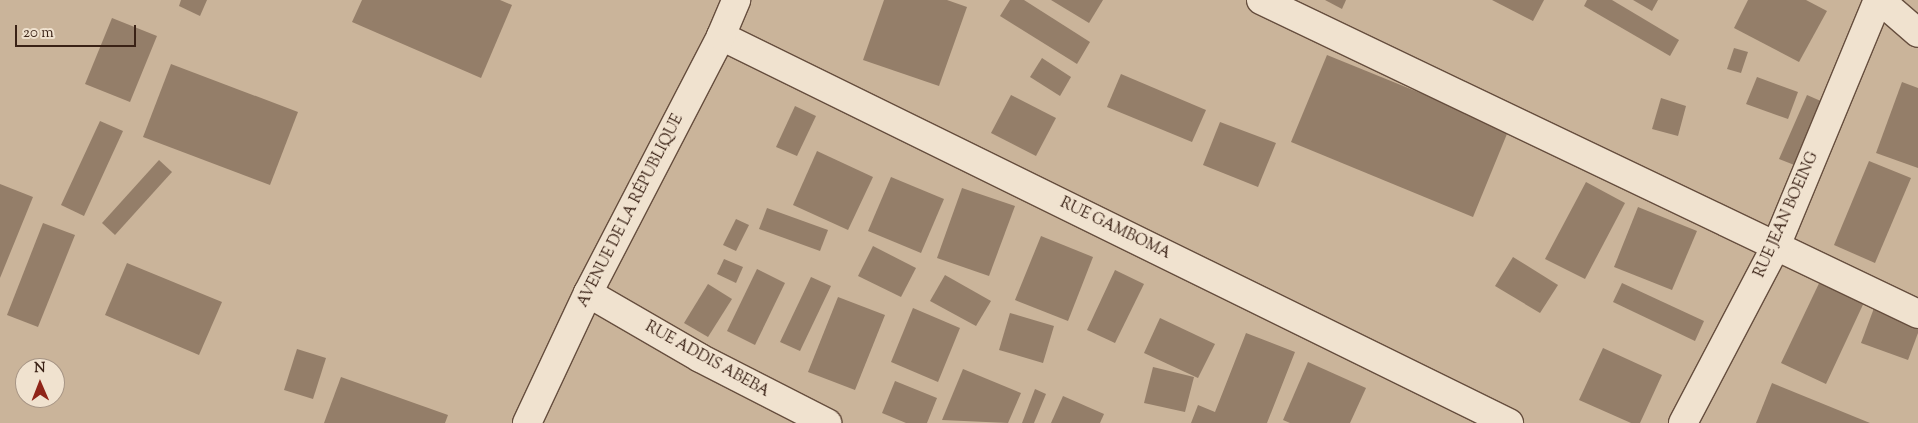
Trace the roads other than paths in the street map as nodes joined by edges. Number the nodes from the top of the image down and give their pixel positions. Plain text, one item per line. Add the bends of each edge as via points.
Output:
1 (736, 0) edge
2 (1261, 0) edge
3 (1879, 0) edge
4 (1918, 33) edge
5 (721, 36) junction
6 (1776, 246) junction
7 (588, 293) junction
8 (1918, 314) edge
9 (527, 423) edge
10 (827, 423) edge
11 (1509, 423) edge
12 (1683, 423) edge

1 - 5 street, AVENUE DE LA RÉPUBLIQUE
2 - 6 street
3 - 4 street
3 - 6 street, RUE JEAN BOEING
5 - 7 street, AVENUE DE LA RÉPUBLIQUE
5 - 11 street, RUE GAMBOMA
6 - 8 street
6 - 12 street, RUE JEAN BOEING
7 - 9 street, AVENUE DE LA RÉPUBLIQUE
7 - 10 street, RUE ADDIS ABEBA via 700,358

